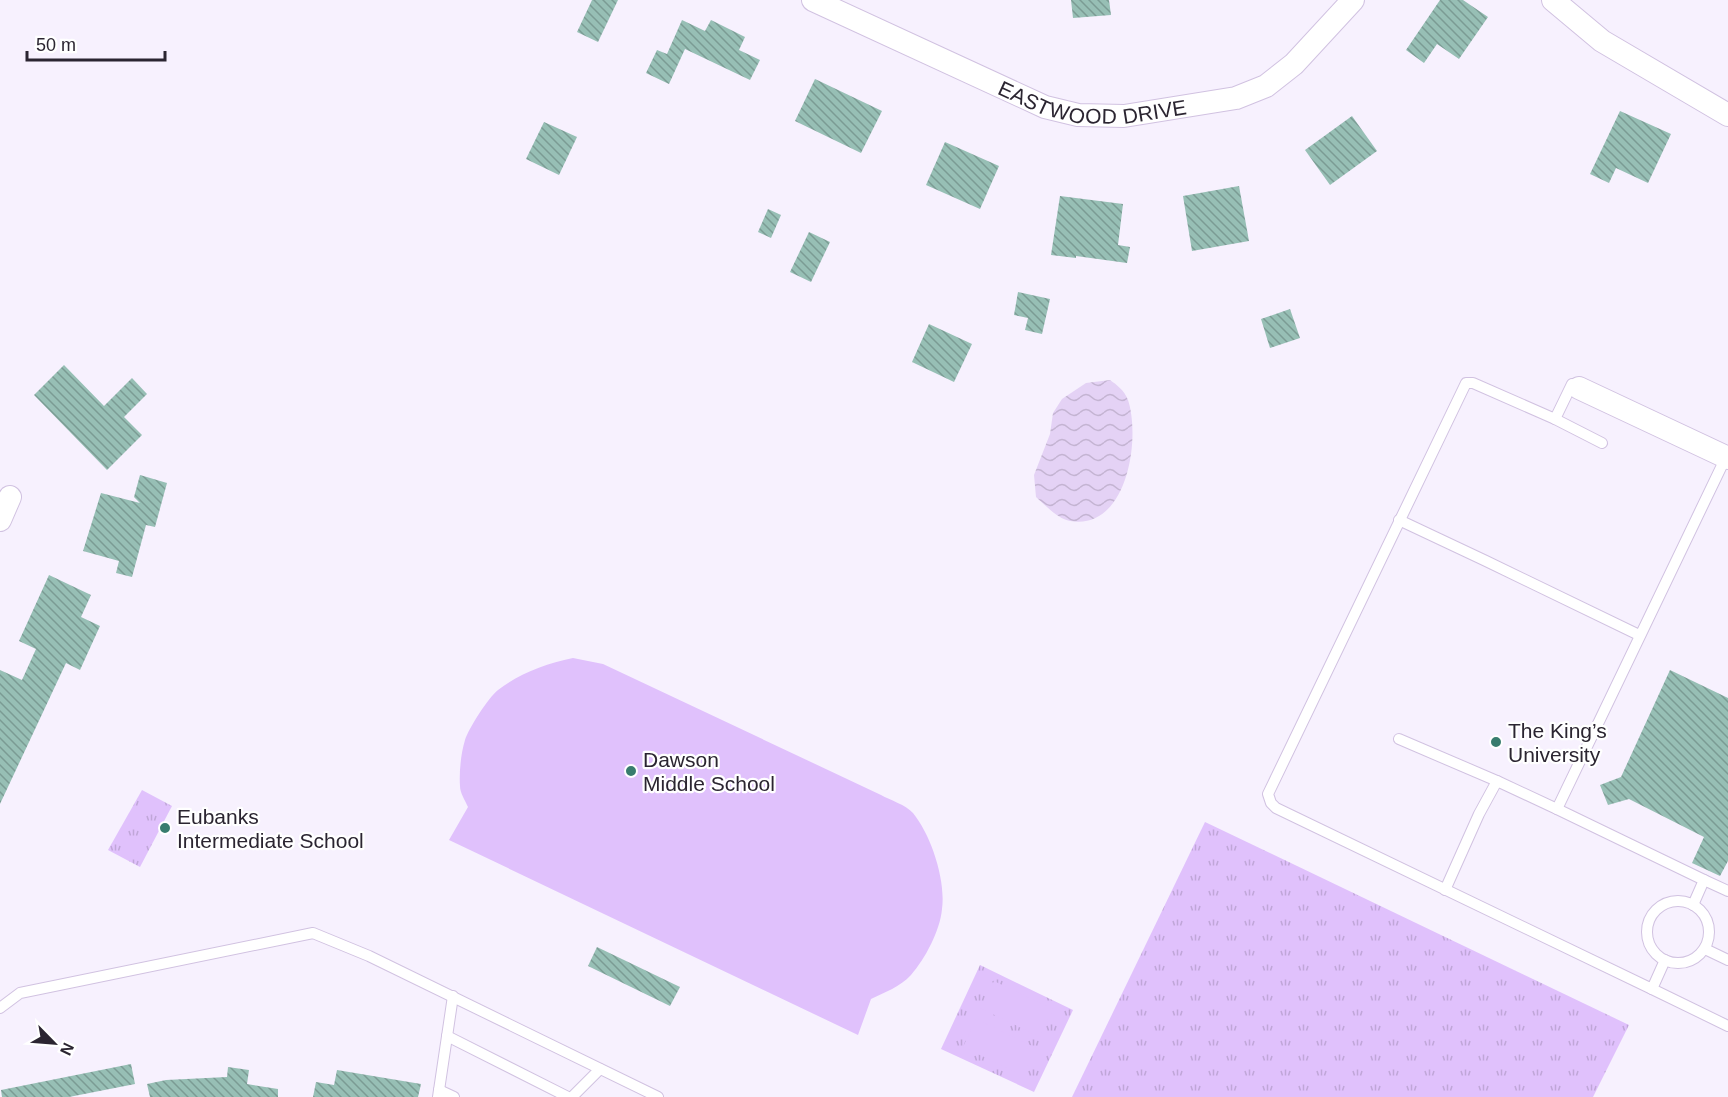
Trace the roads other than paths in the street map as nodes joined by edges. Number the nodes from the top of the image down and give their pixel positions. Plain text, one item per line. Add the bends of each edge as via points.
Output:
1 (813, 0) edge
2 (1353, 0) edge
3 (1552, 0) edge
4 (1728, 115) edge
5 (1579, 388) joint
6 (1555, 419) junction
7 (1602, 442) dead end
8 (1727, 456) edge
9 (10, 497) dead end
10 (0, 520) edge
11 (1399, 520) junction
12 (1639, 635) junction
13 (1399, 739) dead end
14 (1497, 781) junction
15 (1557, 809) junction
16 (1704, 880) junction
17 (1445, 890) junction
18 (1728, 891) edge
19 (1693, 905) junction
20 (1705, 949) junction
21 (1665, 960) junction
22 (1728, 960) edge
23 (1652, 989) junction
24 (453, 996) junction
25 (0, 1008) edge
26 (1728, 1026) edge
27 (447, 1036) junction
28 (600, 1069) junction
29 (438, 1093) edge
30 (454, 1097) edge
31 (570, 1097) edge
32 (658, 1097) edge

1 - 2 street, EASTWOOD DRIVE via 1045,107 1078,115 1124,116 1236,98 1266,86 1294,64
3 - 4 street via 1602,41
5 - 6 lane via 1572,384
5 - 8 street
6 - 7 lane
6 - 11 lane via 1466,383
8 - 12 lane
9 - 10 street
11 - 12 lane
11 - 17 lane via 1268,794 1276,808
12 - 15 lane
13 - 14 lane
14 - 15 lane
14 - 17 lane
15 - 16 lane
16 - 18 lane
16 - 19 lane
17 - 23 lane
19 - 20 lane via 1707,920 1709,939
19 - 21 lane via 1664,905 1650,919 1648,940
20 - 21 lane via 1689,962
20 - 22 lane
21 - 23 lane
23 - 26 lane
24 - 25 lane via 313,933 20,993
24 - 27 lane
24 - 28 lane
27 - 29 lane
27 - 31 lane
28 - 31 lane
28 - 32 lane
29 - 30 lane

